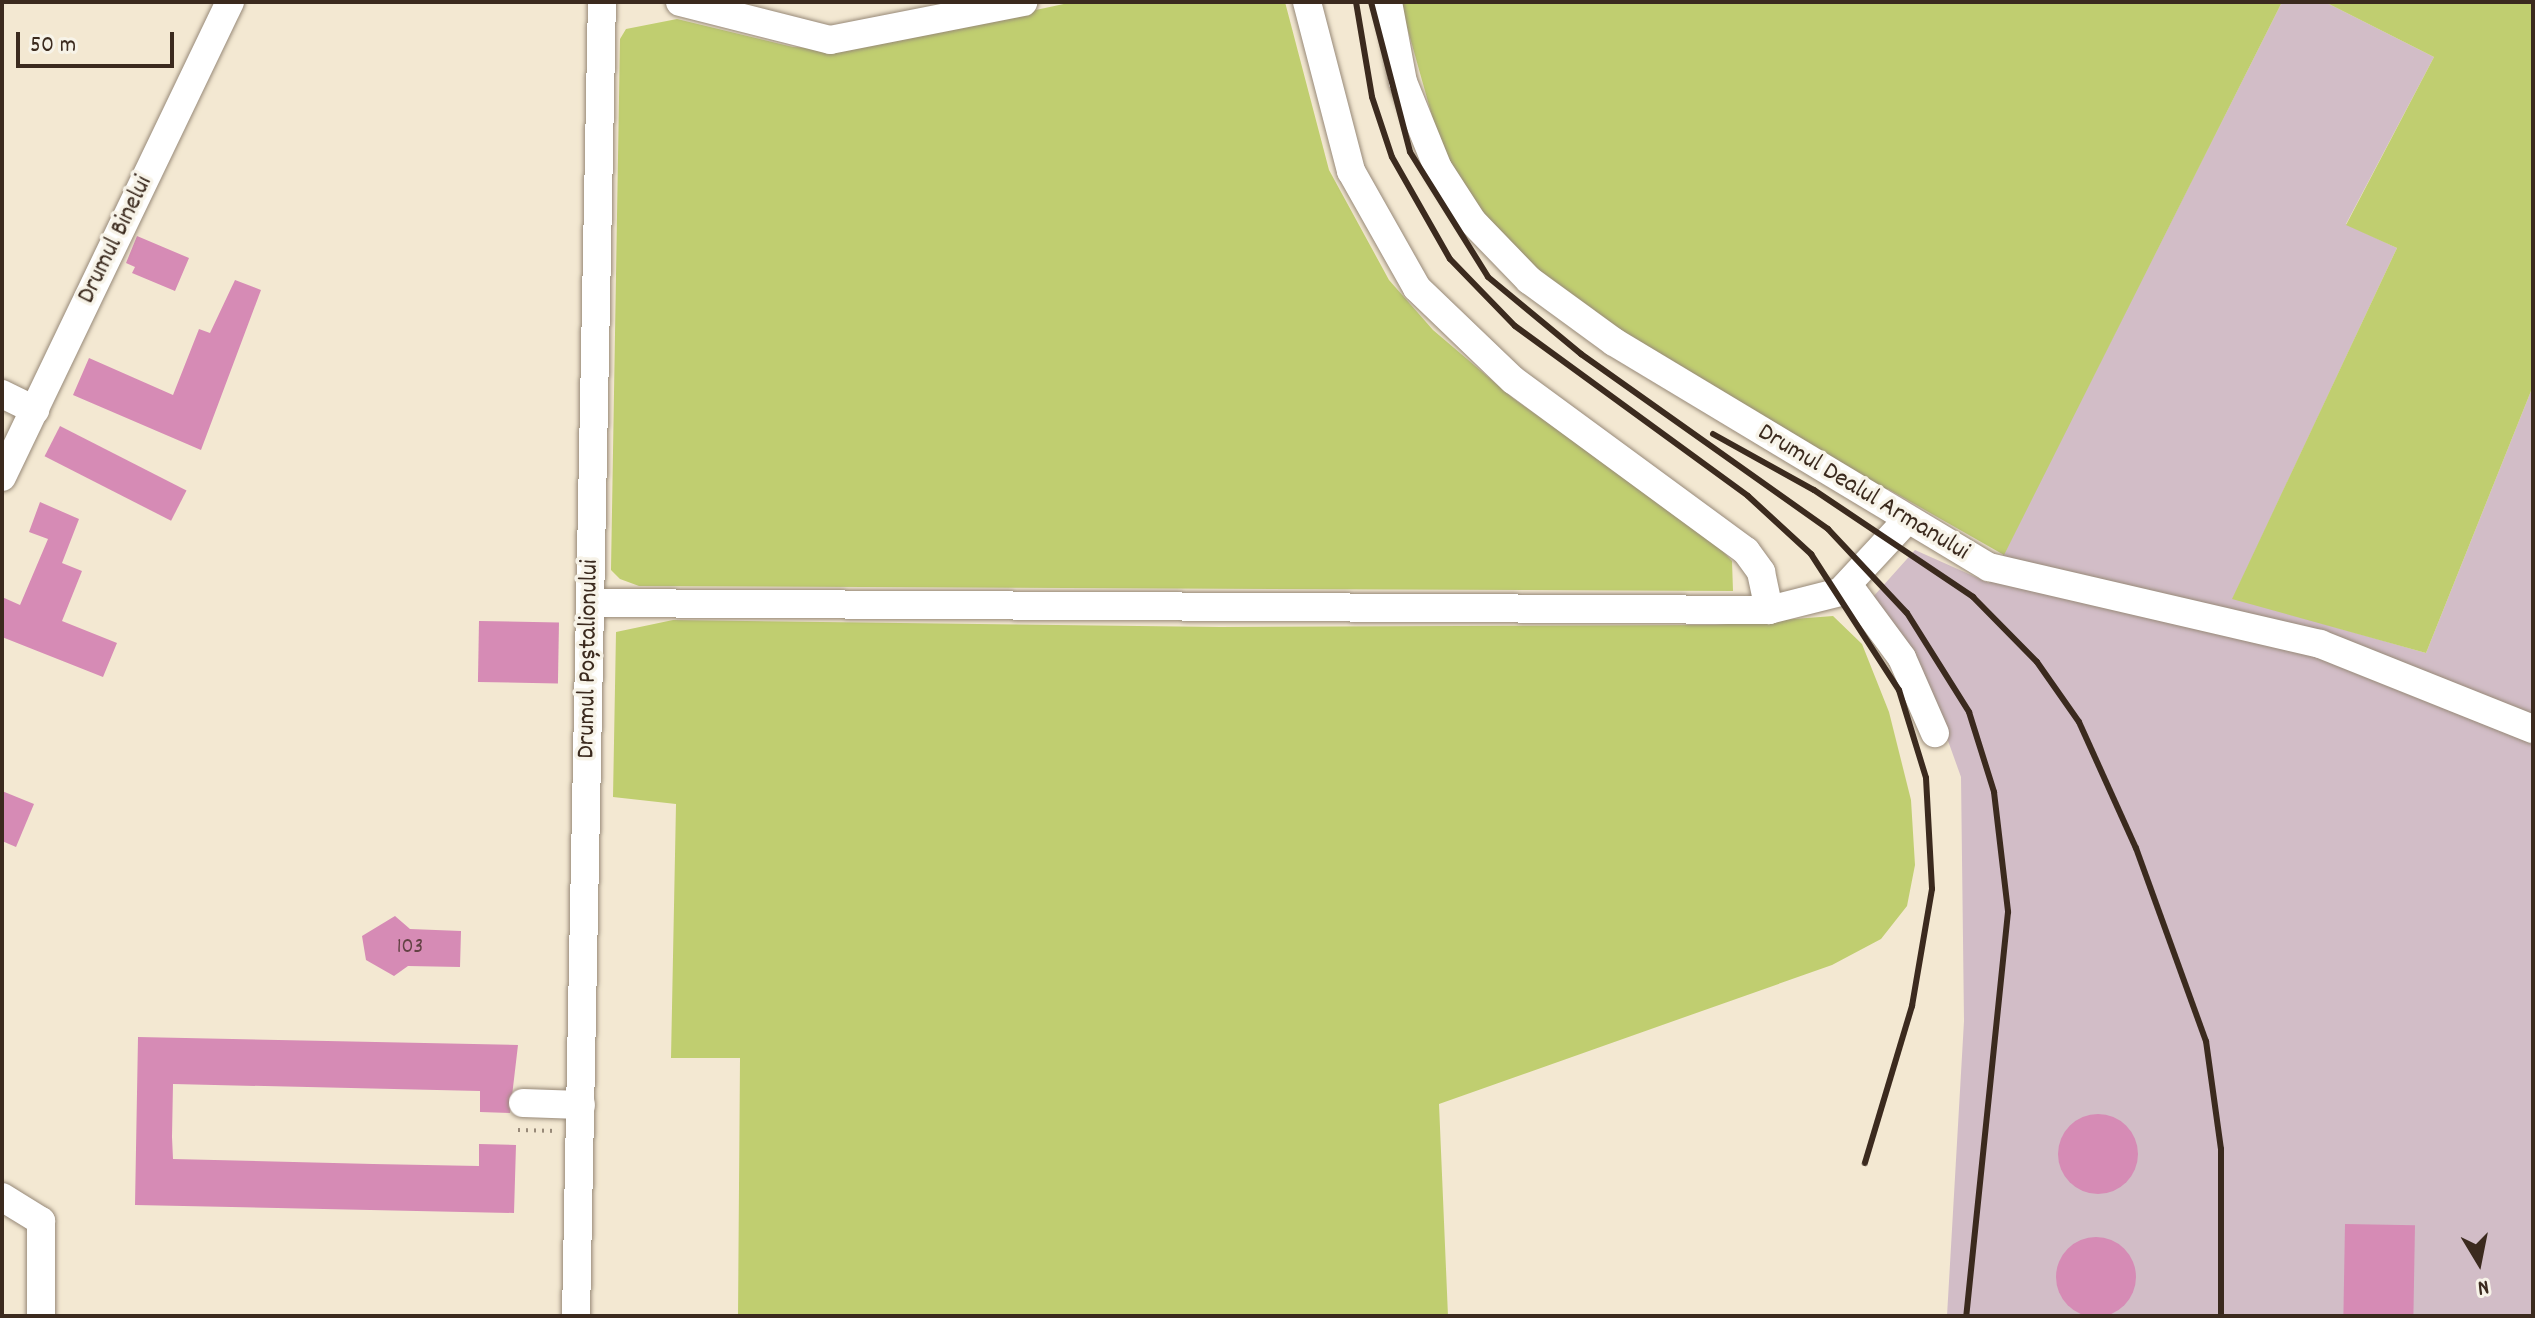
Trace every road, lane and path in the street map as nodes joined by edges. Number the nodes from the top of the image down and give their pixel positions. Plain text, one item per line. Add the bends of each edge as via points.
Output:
1 (230, 2) edge
2 (602, 2) edge
3 (680, 2) edge
4 (1023, 2) edge
5 (1307, 2) edge
6 (1388, 2) edge
7 (2, 394) edge
8 (35, 410) junction
9 (2, 477) edge
10 (1907, 520) junction
11 (1849, 586) junction
12 (590, 603) junction
13 (1769, 610) junction
14 (2533, 729) edge
15 (1935, 733) dead end
16 (521, 1116) joint
17 (580, 1118) junction
18 (2, 1197) edge
19 (41, 1316) edge
20 (576, 1316) edge

1 - 8 street, Drumul Binelui
2 - 12 street, Drumul Poștalionului
3 - 4 street via 830,40
5 - 13 street via 1351,171 1417,288 1513,380 1728,535 1761,572
6 - 10 street, Drumul Dealul Armanului via 1403,82 1438,168 1503,256 1614,342
7 - 8 street
8 - 9 street, Drumul Binelui
10 - 11 street
10 - 14 street, Drumul Dealul Armanului via 1989,567 2334,648
11 - 13 street via 1816,603
11 - 15 street via 1902,658
12 - 13 street
12 - 17 street, Drumul Poștalionului
16 - 17 street
16 - 17 path
17 - 20 street, Drumul Poștalionului
18 - 19 street via 41,1221

